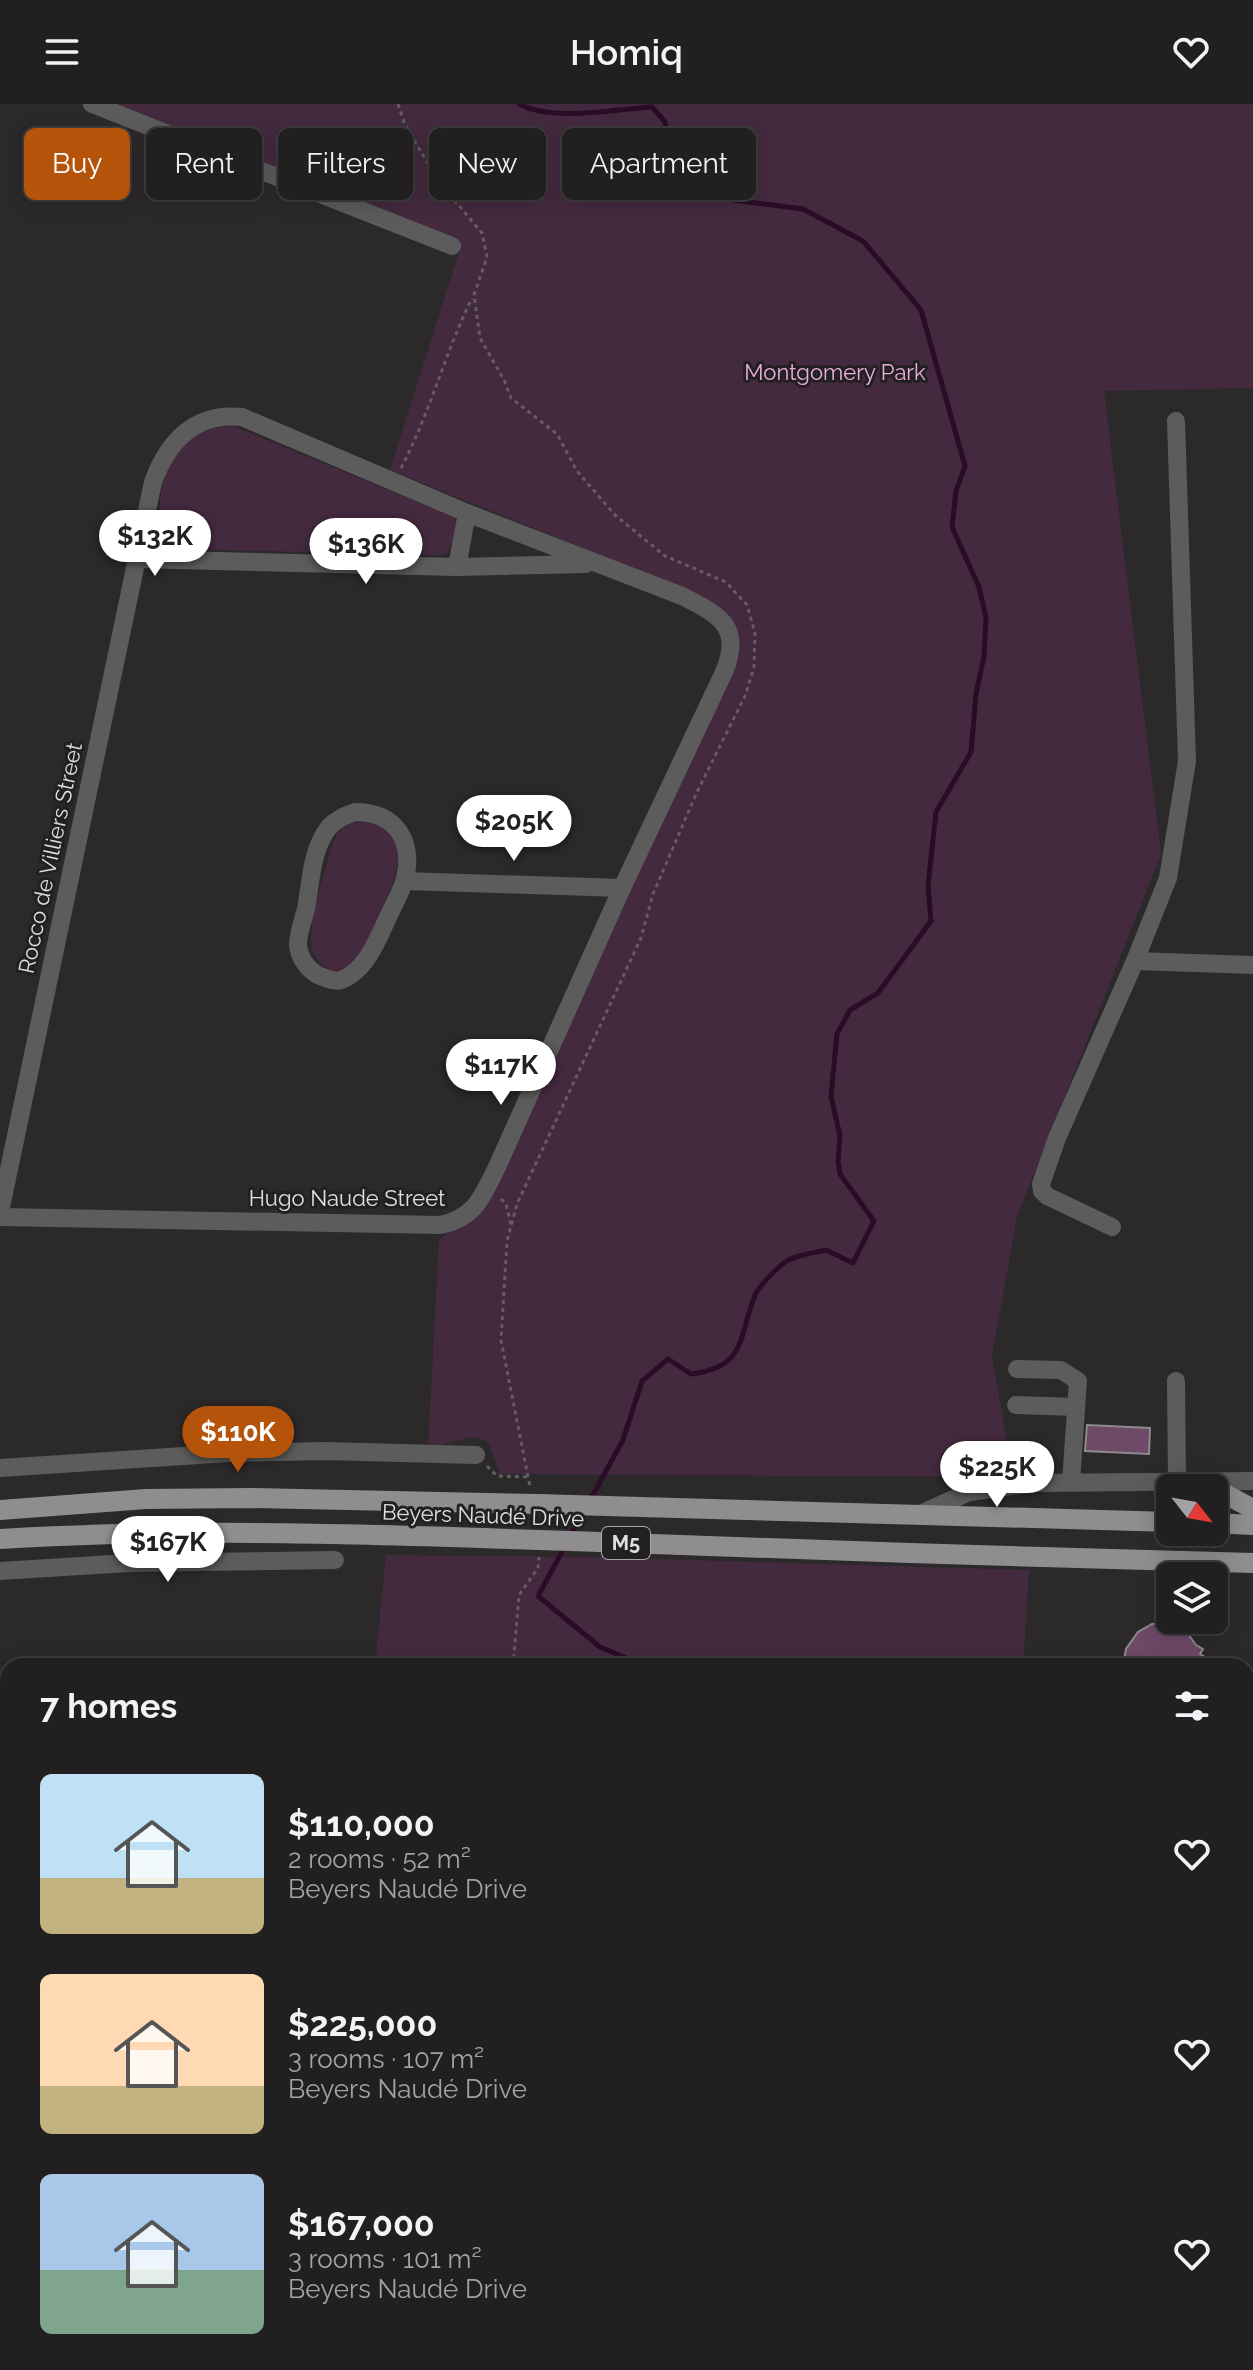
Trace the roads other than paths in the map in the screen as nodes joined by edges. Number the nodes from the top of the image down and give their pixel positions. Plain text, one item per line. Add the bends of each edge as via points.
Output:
1 (92, 104) edge
2 (452, 246) dead end
3 (1176, 421) dead end
4 (467, 513) junction
5 (137, 559) junction
6 (596, 564) junction
7 (457, 567) junction
8 (682, 596) joint
9 (405, 881) junction
10 (622, 888) junction
11 (1135, 961) junction
12 (1253, 965) edge
13 (0, 1215) edge
14 (1112, 1227) dead end
15 (1017, 1369) dead end
16 (1176, 1381) dead end
17 (1016, 1405) dead end
18 (1076, 1407) junction
19 (476, 1455) road end
20 (0, 1468) edge
21 (1177, 1474) edge
22 (1156, 1481) edge
23 (1253, 1481) edge
24 (1071, 1482) junction
25 (1228, 1484) edge
26 (1228, 1496) edge
27 (1253, 1509) edge
28 (0, 1510) edge
29 (918, 1515) junction
30 (1036, 1519) junction
31 (1156, 1522) edge
32 (1228, 1524) edge
33 (1253, 1525) edge
34 (0, 1539) edge
35 (1172, 1546) edge
36 (1035, 1557) junction
37 (335, 1560) dead end
38 (1171, 1561) junction
39 (1253, 1563) edge
40 (0, 1571) edge

1 - 2 street
3 - 11 street via 1187,761 1168,878
4 - 5 street, Rocco de Villiers Street via 242,417 224,415 193,427 161,460
4 - 6 street, Rocco de Villiers Street
4 - 7 street
5 - 7 street, Rocco de Villiers Street
5 - 13 street, Rocco de Villiers Street
6 - 7 street, Rocco de Villiers Street
6 - 8 street, Rocco de Villiers Street
8 - 10 street, Hugo Naude Street via 726,626 730,656
9 - 9 street via 369,956 356,970 330,980 303,962 298,944 316,852 332,824 346,815 368,812 394,825 409,855
9 - 10 street
10 - 13 street, Hugo Naude Street via 489,1183 477,1205 457,1222
11 - 12 street
11 - 14 street via 1041,1184 1047,1196
15 - 18 street via 1072,1375 1078,1381
16 - 21 street
17 - 18 street
18 - 24 street
19 - 20 street via 229,1453
22 - 24 street, Beyers Naudé Drive
23 - 25 street, Beyers Naudé Drive
24 - 29 street, Beyers Naudé Drive via 969,1492
26 - 27 main road
28 - 29 main road, Beyers Naudé Drive / M5 via 161,1498
29 - 30 main road, Beyers Naudé Drive / M5
30 - 31 main road, Beyers Naudé Drive / M5
30 - 36 main road
32 - 33 main road
34 - 36 main road, Beyers Naudé Drive / M5 via 191,1532
35 - 38 main road
36 - 38 main road, Beyers Naudé Drive / M5
37 - 40 street
38 - 39 main road, Beyers Naudé Drive / M5

